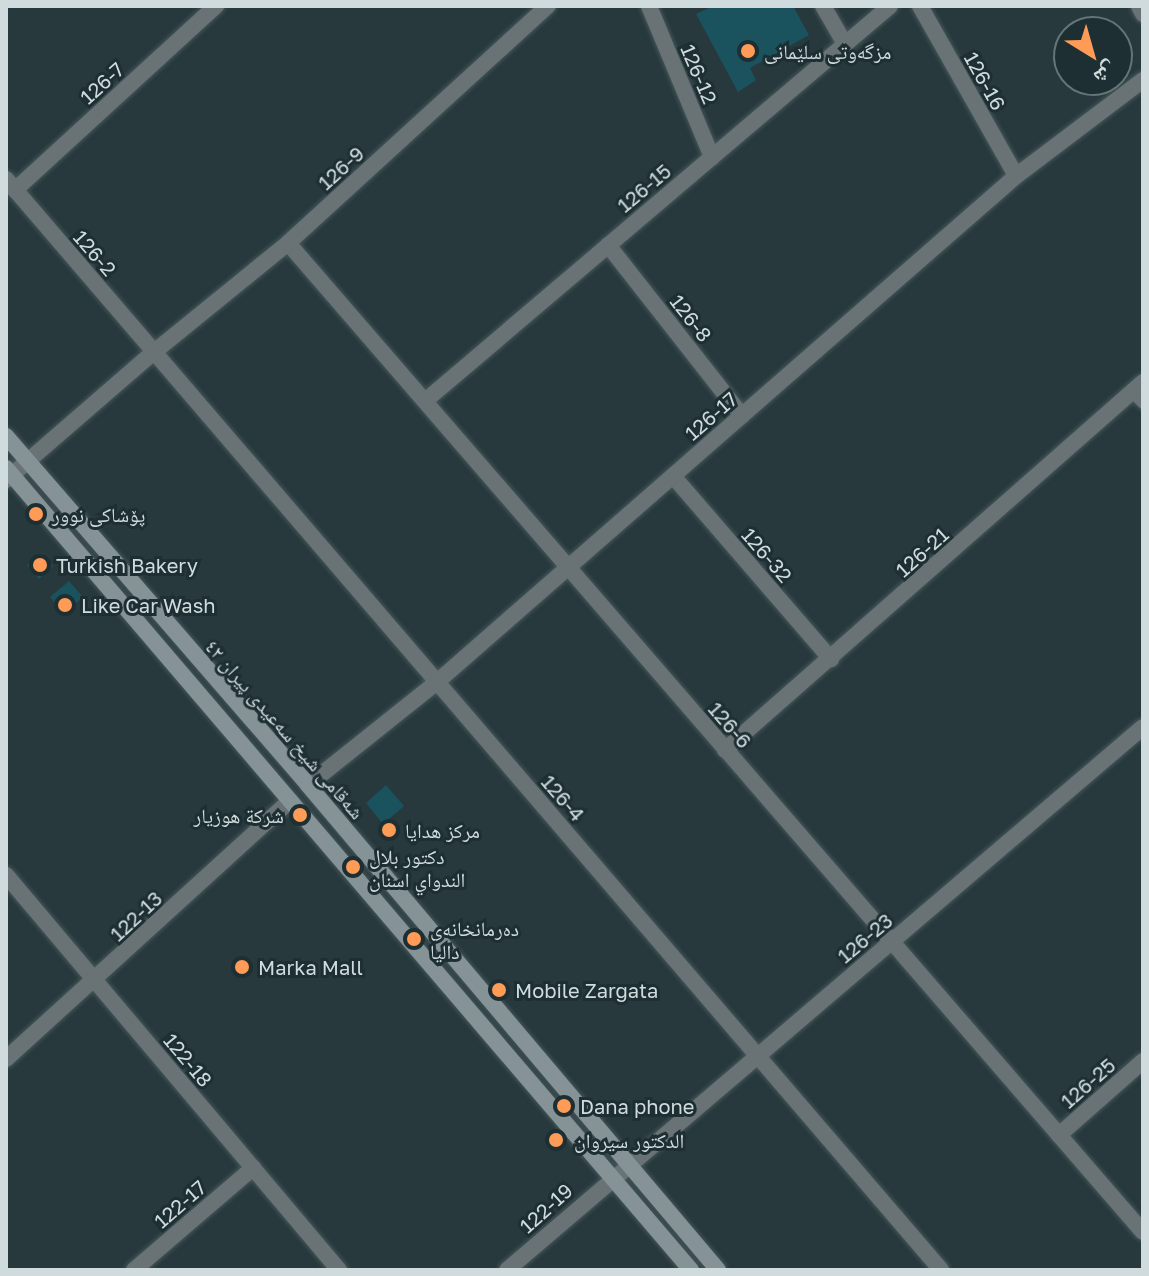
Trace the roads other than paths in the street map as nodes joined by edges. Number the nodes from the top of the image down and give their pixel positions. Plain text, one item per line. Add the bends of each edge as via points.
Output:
1 (216, 6) edge
2 (548, 6) edge
3 (649, 6) edge
4 (823, 6) edge
5 (890, 6) edge
6 (920, 6) edge
7 (1139, 6) edge
8 (1143, 14) edge
9 (845, 44) junction
10 (1143, 80) edge
11 (712, 157) junction
12 (1016, 176) junction
13 (10, 184) edge
14 (288, 243) junction
15 (608, 245) junction
16 (154, 352) junction
17 (1139, 393) edge
18 (425, 401) junction
19 (742, 416) junction
20 (6, 436) edge
21 (28, 461) junction
22 (8, 474) edge
23 (673, 476) junction
24 (568, 568) junction
25 (831, 659) junction
26 (437, 682) junction
27 (1143, 727) edge
28 (725, 750) junction
29 (308, 785) junction
30 (290, 801) junction
31 (6, 875) edge
32 (891, 941) junction
33 (95, 981) junction
34 (757, 1056) junction
35 (6, 1059) edge
36 (1143, 1061) edge
37 (1059, 1135) junction
38 (628, 1163) junction
39 (253, 1168) junction
40 (612, 1177) junction
41 (1143, 1232) edge
42 (134, 1270) edge
43 (339, 1270) edge
44 (507, 1270) edge
45 (691, 1270) edge
46 (718, 1270) edge
47 (941, 1270) edge

1 - 13 street, 126-7
2 - 14 street, 126-9
3 - 11 street, 126-12
4 - 9 street
5 - 9 street, 126-15
6 - 12 street, 126-16
7 - 8 street
9 - 11 street, 126-15
10 - 12 street, 126-17
11 - 15 street, 126-15
12 - 19 street, 126-17
13 - 16 street, 126-2
14 - 16 street, 126-9
14 - 18 street, 126-6
15 - 18 street, 126-15
15 - 19 street, 126-8
16 - 21 street, 126-9
16 - 26 street, 126-4
17 - 25 street, 126-21
18 - 24 street, 126-6
19 - 23 street, 126-17
20 - 21 main road, شەقامی شیخ سەعیدی پیران ٤٢
21 - 22 street, 126-9
21 - 29 main road, شەقامی شیخ سەعیدی پیران ٤٢
22 - 30 main road, شەقامی شیخ سەعیدی پیران ٤٢
23 - 24 street, 126-17
23 - 25 street, 126-32
24 - 26 street, 126-17
24 - 28 street, 126-6
25 - 28 street, 126-21
26 - 29 street, 126-17
26 - 34 street, 126-4
27 - 32 street, 126-23
28 - 32 street, 126-6
29 - 38 main road, شەقامی شیخ سەعیدی پیران ٤٢
30 - 33 street, 122-13
30 - 40 main road, شەقامی شیخ سەعیدی پیران ٤٢
31 - 33 street, 122-18
32 - 34 street, 126-23
32 - 37 street, 126-6
33 - 35 street, 122-13
33 - 39 street, 122-18
34 - 38 street, 126-23
34 - 47 street, 126-4
36 - 37 street, 126-25
37 - 41 street, 126-6
38 - 40 street, 126-23
38 - 46 main road, شەقامی شیخ سەعیدی پیران ٤٢
39 - 42 street, 122-17
39 - 43 street, 122-18
40 - 44 street, 122-19
40 - 45 main road, شەقامی شیخ سەعیدی پیران ٤٢

